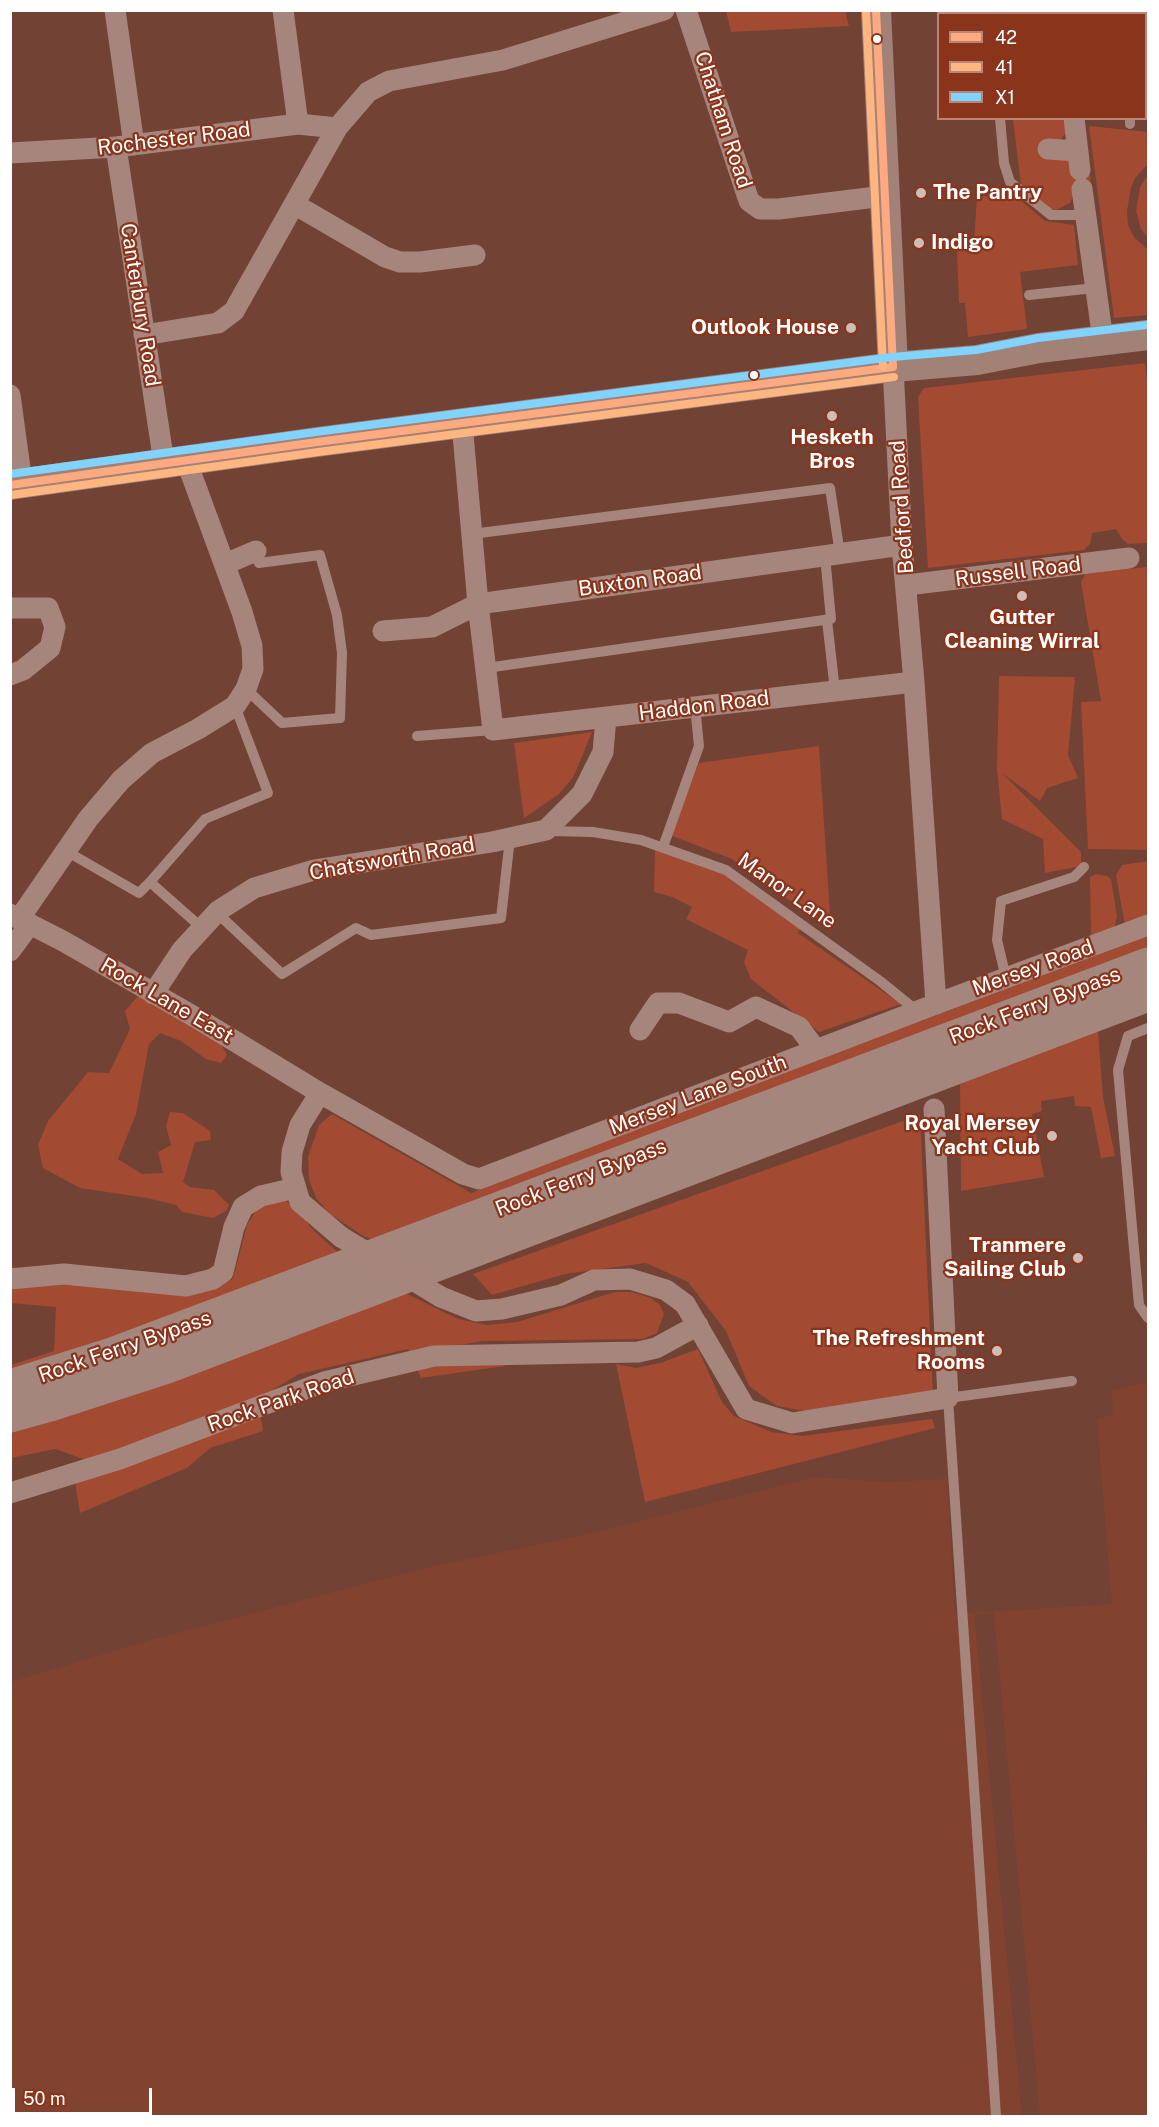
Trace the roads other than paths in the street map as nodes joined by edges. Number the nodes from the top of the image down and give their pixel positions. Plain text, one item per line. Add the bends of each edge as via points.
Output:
1 (115, 10) edge
2 (284, 10) edge
3 (664, 10) edge
4 (686, 10) edge
5 (876, 10) edge
6 (1000, 120) edge
7 (1074, 120) edge
8 (298, 124) junction
9 (337, 128) junction
10 (125, 146) junction
11 (1048, 149) dead end
12 (10, 153) edge
13 (1080, 170) junction
14 (884, 196) junction
15 (294, 204) junction
16 (1084, 214) junction
17 (475, 255) dead end
18 (1095, 288) junction
19 (1029, 295) dead end
20 (144, 335) junction
21 (1149, 335) edge
22 (1103, 340) junction
23 (893, 367) junction
24 (10, 395) edge
25 (462, 423) junction
26 (175, 462) junction
27 (16, 484) edge
28 (472, 534) junction
29 (902, 545) junction
30 (256, 551) joint
31 (833, 555) junction
32 (1129, 558) dead end
33 (225, 564) junction
34 (907, 585) junction
35 (478, 604) junction
36 (10, 608) edge
37 (827, 620) junction
38 (383, 631) dead end
39 (486, 668) junction
40 (10, 675) edge
41 (914, 682) junction
42 (834, 692) junction
43 (241, 698) junction
44 (695, 706) junction
45 (606, 718) junction
46 (493, 730) junction
47 (417, 736) dead end
48 (546, 831) junction
49 (510, 838) junction
50 (663, 847) junction
51 (66, 850) junction
52 (1084, 867) dead end
53 (150, 882) junction
54 (216, 912) junction
55 (20, 919) edge
56 (1149, 925) edge
57 (201, 928) junction
58 (10, 951) edge
59 (1149, 964) edge
60 (1006, 978) junction
61 (153, 994) junction
62 (1149, 995) edge
63 (927, 1007) junction
64 (1149, 1028) edge
65 (640, 1030) dead end
66 (816, 1050) junction
67 (320, 1093) junction
68 (934, 1109) dead end
69 (479, 1179) joint
70 (295, 1188) junction
71 (10, 1279) edge
72 (1149, 1318) edge
73 (698, 1325) junction
74 (1072, 1380) dead end
75 (10, 1386) edge
76 (948, 1398) junction
77 (10, 1416) edge
78 (10, 1493) edge
79 (996, 2116) edge

1 - 10 street, Canterbury Road
2 - 8 street
3 - 9 street via 504,60 389,81 368,92
4 - 14 street, Chatham Road via 749,201 760,209 779,209
5 - 14 main road, Bedford Road
6 - 16 lane via 1010,182 1051,216
7 - 13 street
8 - 9 street, Rochester Road
8 - 10 street, Rochester Road
9 - 15 street
10 - 12 street, Rochester Road
10 - 20 street, Canterbury Road
11 - 13 street
13 - 16 street
14 - 23 main road, Bedford Road
15 - 17 street via 400,262
15 - 20 street via 234,310 218,323
16 - 18 street
18 - 19 lane
18 - 22 street
20 - 26 street, Canterbury Road
21 - 22 main road
22 - 23 main road via 977,360
23 - 25 main road
23 - 29 street, Bedford Road
24 - 27 street
25 - 26 main road
25 - 28 street
26 - 27 main road
26 - 33 street, Canterbury Road
28 - 31 lane via 831,488
28 - 35 street
29 - 31 street, Buxton Road
29 - 34 street, Bedford Road
30 - 33 street
30 - 43 lane via 259,563 320,555 339,625 340,718 282,723
31 - 35 street, Buxton Road
31 - 37 lane via 831,619
32 - 34 street, Russell Road
33 - 43 street, Canterbury Road via 252,646 253,669
34 - 41 street, Bedford Road
35 - 38 street, Buxton Road via 432,627
35 - 39 street
36 - 40 street via 48,608 55,627 50,648 23,670
37 - 39 lane
37 - 42 lane
39 - 46 street
41 - 42 street, Haddon Road
41 - 63 street, Bedford Road
42 - 44 street, Haddon Road
43 - 51 street via 198,729 152,753 121,780
43 - 53 lane via 268,793 205,819
44 - 45 street, Haddon Road
44 - 50 lane via 699,746
45 - 46 street, Haddon Road
45 - 48 street via 603,752 582,794
46 - 47 lane
48 - 49 street, Chatsworth Road
48 - 50 lane, Manor Lane via 593,832
49 - 54 street, Chatsworth Road via 314,870 254,888
49 - 54 lane via 501,918 371,935 357,928 282,974
50 - 63 lane, Manor Lane via 726,870 880,981
51 - 53 lane via 139,893
51 - 55 street
52 - 60 lane via 1074,877 1001,901 997,940
53 - 57 lane
54 - 57 street, Chatsworth Road
55 - 58 street
55 - 61 street, Rock Lane East
56 - 60 street, Mersey Road
57 - 61 street, Chatsworth Road
59 - 75 highway, Rock Ferry Bypass via 266,1297 112,1354
60 - 63 street, Mersey Road
61 - 67 street, Rock Lane East
62 - 77 highway, Rock Ferry Bypass via 167,1367
63 - 66 street, Mersey Lane South
64 - 72 lane via 1128,1036 1118,1070 1139,1305
65 - 66 street via 658,1003 679,1003 729,1022 756,1007 799,1027
66 - 69 street, Mersey Lane South
67 - 69 street, Rock Lane East via 463,1174
67 - 70 street via 300,1125 292,1152
68 - 76 street
70 - 71 street via 261,1196 243,1207 223,1272 213,1279 186,1286 64,1274
70 - 73 street, bridge via 300,1202 341,1237 441,1297 476,1311 502,1309 561,1294 594,1280 630,1279 666,1290 685,1304
73 - 76 street via 746,1409 792,1423
73 - 78 street, Rock Park Road via 656,1348 638,1352 434,1356 335,1379 120,1459
74 - 76 lane
76 - 79 lane

